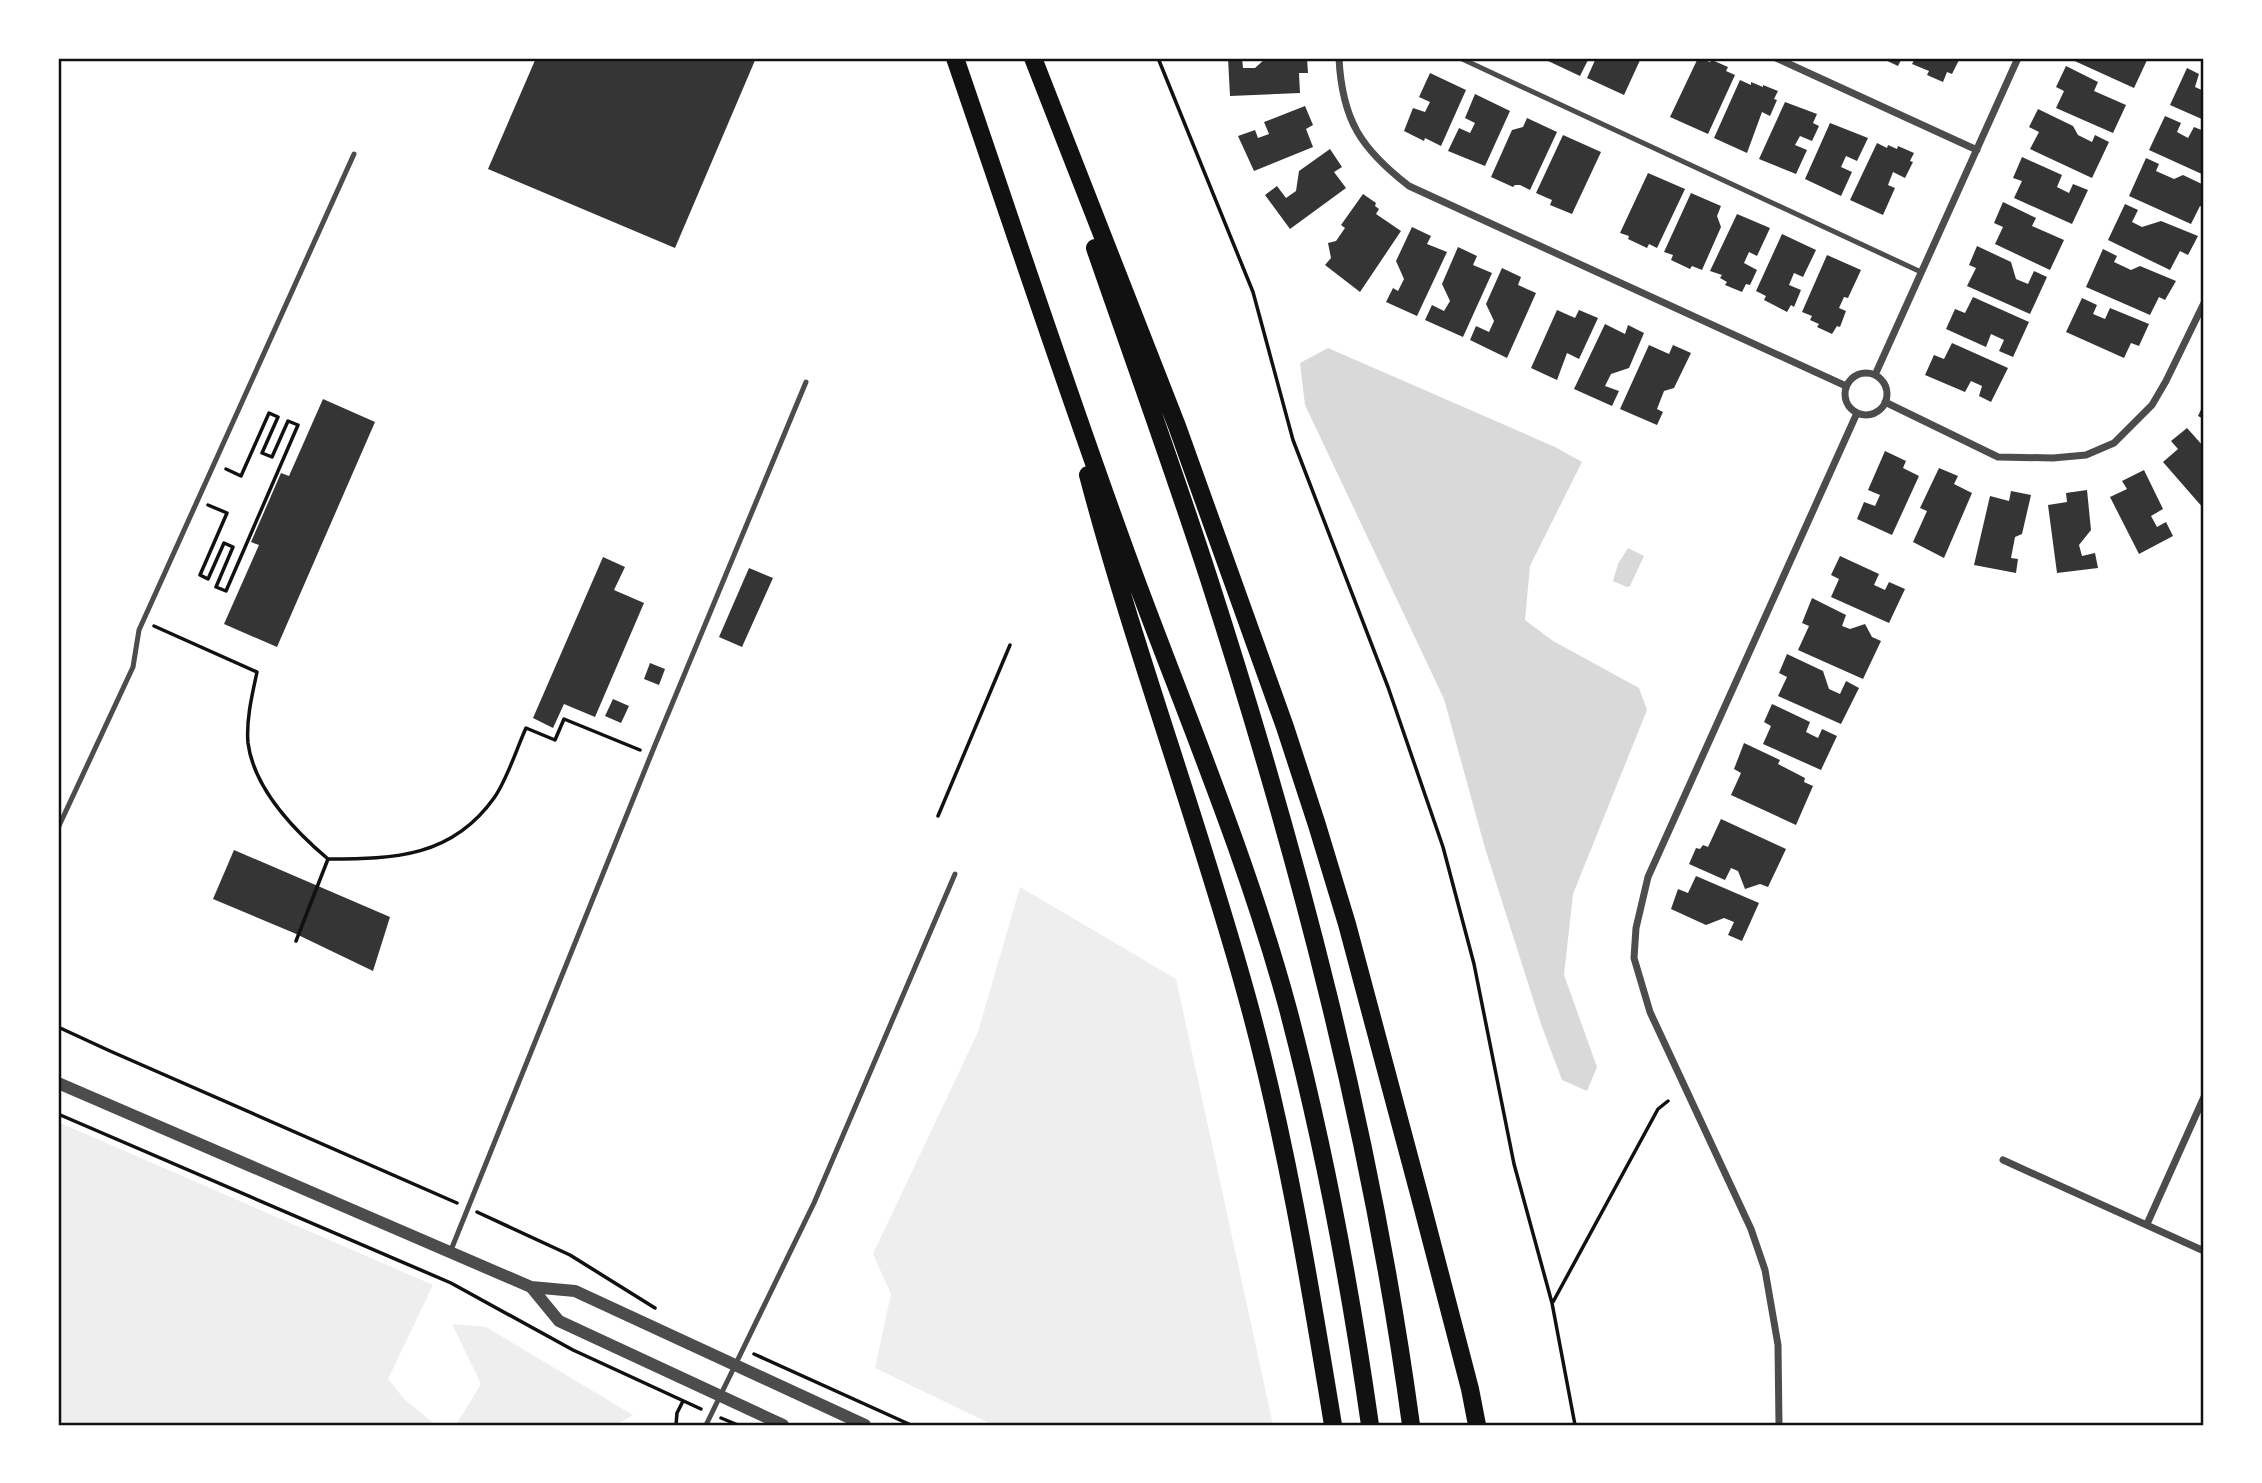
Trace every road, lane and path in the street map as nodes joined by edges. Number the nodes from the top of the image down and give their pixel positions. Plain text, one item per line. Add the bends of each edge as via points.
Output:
1 (955, 58) edge
2 (1031, 58) edge
3 (1158, 58) edge
4 (1339, 58) edge
5 (1460, 58) edge
6 (1776, 58) edge
7 (2018, 58) edge
8 (1977, 150) junction
9 (354, 154) dead end
10 (1921, 272) junction
11 (2204, 303) edge
12 (1053, 343) junction
13 (1875, 375) junction
14 (806, 382) dead end
15 (1846, 386) junction
16 (1885, 402) junction
17 (1857, 413) junction
18 (214, 464) junction
19 (198, 500) junction
20 (154, 626) dead end
21 (1010, 645) dead end
22 (651, 755) junction
23 (938, 816) dead end
24 (58, 828) edge
25 (328, 859) junction
26 (955, 874) dead end
27 (296, 941) dead end
28 (58, 1027) edge
29 (58, 1083) edge
30 (2204, 1097) edge
31 (1668, 1101) dead end
32 (58, 1114) edge
33 (2003, 1160) dead end
34 (447, 1199) dead end
35 (488, 1217) dead end
36 (2147, 1224) junction
37 (2204, 1251) edge
38 (450, 1252) junction
39 (531, 1287) junction
40 (1552, 1303) junction
41 (665, 1314) dead end
42 (774, 1363) dead end
43 (736, 1365) junction
44 (720, 1396) junction
45 (676, 1425) edge
46 (706, 1425) edge
47 (783, 1425) edge
48 (865, 1425) edge
49 (911, 1425) edge
50 (1334, 1425) edge
51 (1370, 1425) edge
52 (1411, 1425) edge
53 (1478, 1425) edge
54 (1575, 1425) edge
55 (1779, 1425) edge

1 - 12 highway
2 - 52 highway via 1205,566 1288,839 1371,1184
2 - 53 highway via 1177,426 1310,801
3 - 40 path via 1253,292 1293,440 1388,687 1443,847 1474,964 1514,1164
4 - 15 street via 1347,109 1365,147 1409,186
5 - 10 lane
6 - 8 street
7 - 8 street
8 - 10 street
9 - 18 lane
10 - 13 street
11 - 16 street via 2152,405 2114,443 2086,454 1998,457
12 - 50 highway via 1111,561 1246,994 1298,1219
12 - 51 highway via 1278,975 1325,1168
13 - 15 street via 1855,376
13 - 16 street via 1885,385
14 - 22 lane
15 - 17 street via 1846,400
16 - 17 street via 1873,413
17 - 55 street via 1648,877 1636,928 1634,958 1650,1012 1751,1229 1765,1270 1778,1345
18 - 19 lane
18 - 19 path via 241,476 269,413 278,418 262,453 272,457 288,421 298,425 226,591 216,587 233,547 224,543 208,579 200,575 227,513
19 - 24 lane via 139,630 133,667
20 - 25 path via 257,673 248,744 260,780 278,809
21 - 23 path
22 - 25 path via 564,719 555,740 526,728 496,796 471,825 436,846 399,857
22 - 38 lane
25 - 27 path
26 - 43 lane via 814,1203
28 - 34 path
29 - 38 street
30 - 36 street
31 - 40 path via 1658,1109
32 - 45 path via 451,1283 573,1350 683,1401
33 - 36 street
35 - 41 path via 570,1255
36 - 37 street
38 - 39 street
39 - 43 street via 575,1292
39 - 44 street via 559,1321
40 - 54 path
42 - 49 path
43 - 44 lane
43 - 48 street
44 - 46 lane
44 - 47 street

